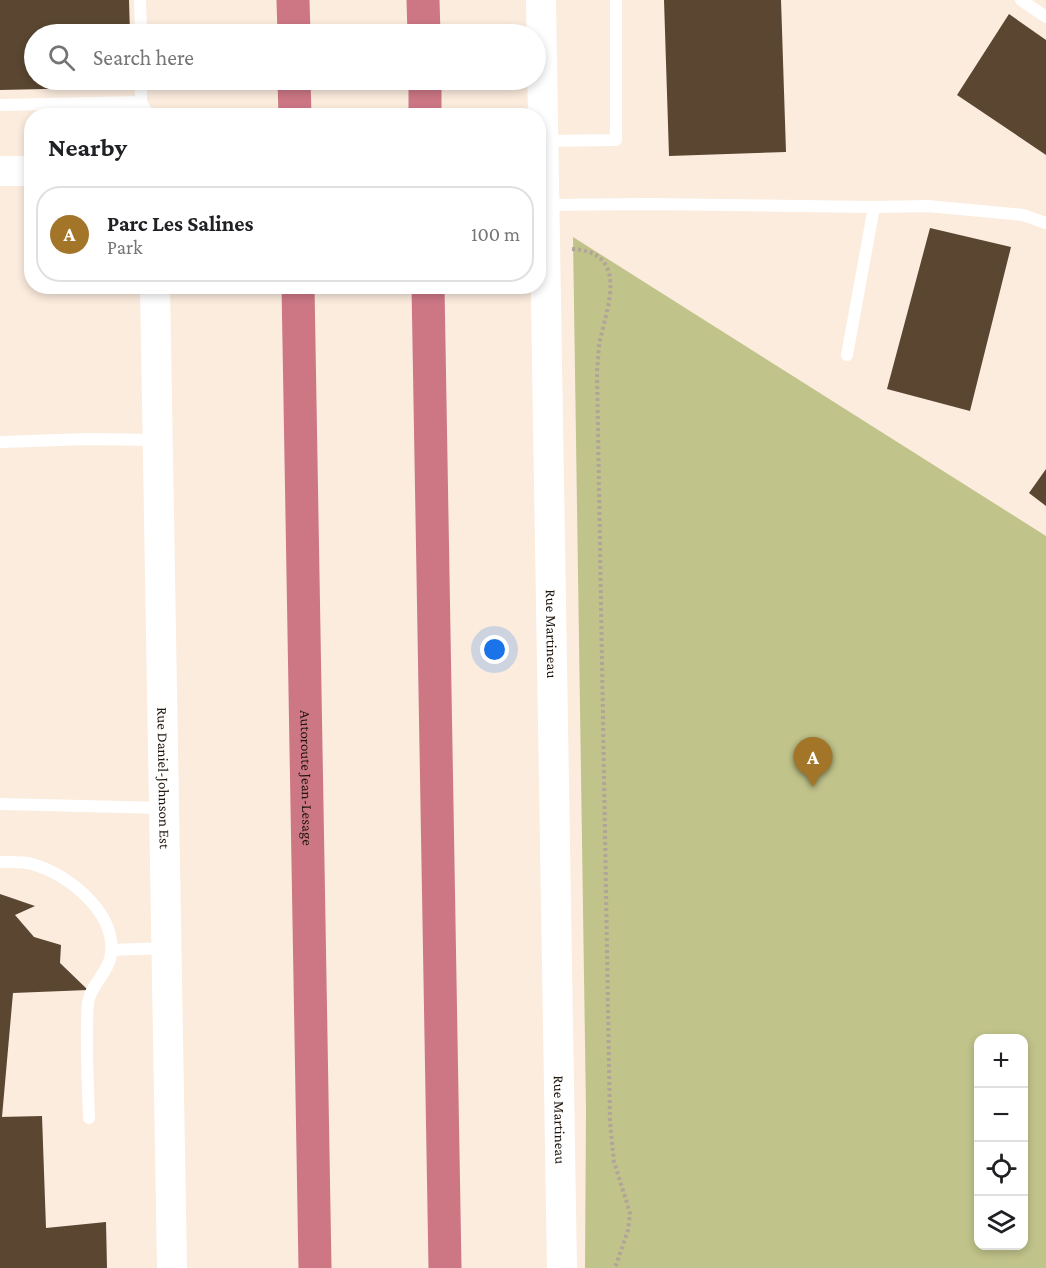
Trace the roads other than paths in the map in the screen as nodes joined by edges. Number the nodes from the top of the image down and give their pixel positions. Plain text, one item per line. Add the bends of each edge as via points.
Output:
1 (140, 0) edge
2 (293, 0) edge
3 (423, 0) edge
4 (540, 0) edge
5 (616, 0) edge
6 (1021, 0) edge
7 (1046, 17) edge
8 (141, 24) edge
9 (294, 24) edge
10 (424, 24) edge
11 (541, 24) edge
12 (141, 90) edge
13 (294, 90) edge
14 (425, 90) edge
15 (542, 90) edge
16 (141, 102) junction
17 (0, 105) edge
18 (144, 108) edge
19 (295, 108) edge
20 (425, 108) edge
21 (542, 108) edge
22 (546, 141) edge
23 (0, 171) edge
24 (24, 171) edge
25 (546, 206) edge
26 (874, 207) junction
27 (1046, 223) edge
28 (155, 294) edge
29 (298, 294) edge
30 (428, 294) edge
31 (545, 294) edge
32 (847, 355) dead end
33 (157, 440) junction
34 (0, 442) edge
35 (0, 804) edge
36 (165, 808) junction
37 (0, 862) edge
38 (167, 948) junction
39 (111, 950) junction
40 (89, 1118) dead end
41 (172, 1268) edge
42 (315, 1268) edge
43 (446, 1268) edge
44 (562, 1268) edge

1 - 8 lane
2 - 9 highway
3 - 10 highway
4 - 11 street, Rue Martineau
5 - 22 lane via 616,140
6 - 7 lane
12 - 16 lane
13 - 19 highway
14 - 20 highway
15 - 21 street, Rue Martineau
16 - 17 lane
16 - 18 lane
23 - 24 street
25 - 26 lane
26 - 27 lane via 928,206 1023,215
26 - 32 lane
28 - 33 street, Rue Daniel-Johnson Est
29 - 42 highway, Autoroute Jean-Lesage
30 - 43 highway
31 - 44 street, Rue Martineau
33 - 34 lane
33 - 36 street, Rue Daniel-Johnson Est
35 - 36 lane
36 - 38 street, Rue Daniel-Johnson Est
37 - 39 lane via 32,864 78,888 104,919
38 - 39 lane
38 - 41 street, Rue Daniel-Johnson Est
39 - 40 lane via 109,963 88,1000

